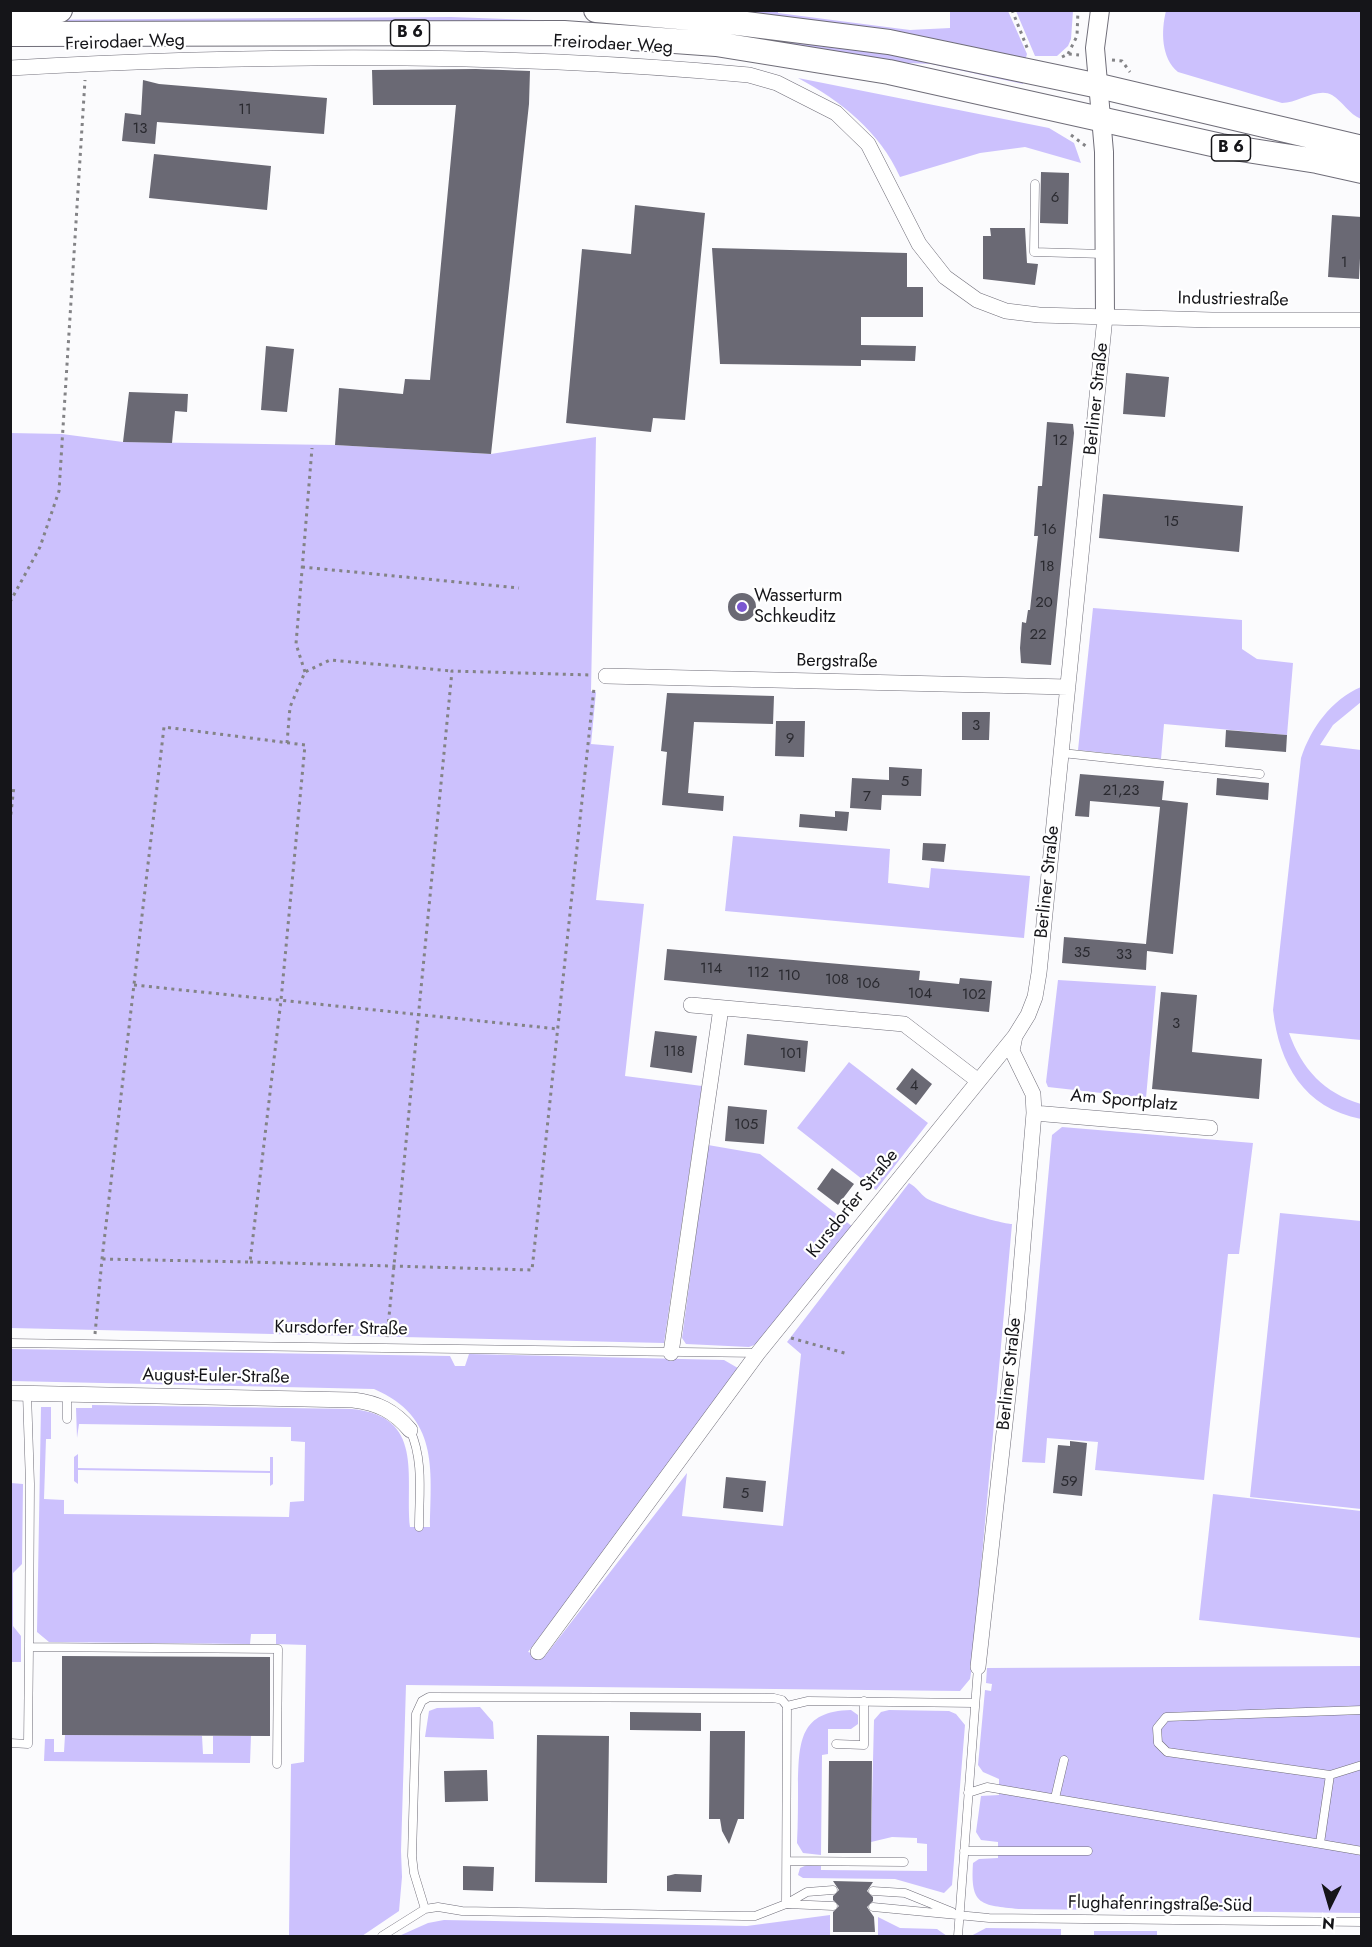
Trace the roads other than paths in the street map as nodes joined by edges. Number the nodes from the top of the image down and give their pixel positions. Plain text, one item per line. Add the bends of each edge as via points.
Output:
1 (60, 10) edge
2 (596, 10) edge
3 (1100, 10) edge
4 (10, 11) edge
5 (10, 34) edge
6 (10, 68) edge
7 (1100, 86) junction
8 (1102, 118) junction
9 (1362, 148) edge
10 (1362, 171) edge
11 (1035, 184) dead end
12 (1105, 254) junction
13 (1105, 317) junction
14 (1362, 320) edge
15 (606, 676) road end
16 (1068, 687) junction
17 (1062, 753) junction
18 (1260, 774) dead end
19 (691, 1005) dead end
20 (722, 1008) junction
21 (1015, 1036) junction
22 (977, 1080) junction
23 (1034, 1113) junction
24 (1210, 1128) dead end
25 (10, 1343) edge
26 (671, 1353) junction
27 (758, 1353) junction
28 (10, 1393) edge
29 (27, 1393) junction
30 (67, 1394) junction
31 (67, 1419) dead end
32 (410, 1430) joint
33 (419, 1527) dead end
34 (29, 1647) junction
35 (538, 1652) dead end
36 (978, 1667) joint
37 (864, 1701) junction
38 (974, 1702) junction
39 (787, 1706) junction
40 (1362, 1710) edge
41 (10, 1743) edge
42 (836, 1744) dead end
43 (1065, 1760) dead end
44 (277, 1764) dead end
45 (1362, 1765) edge
46 (1330, 1775) junction
47 (968, 1793) junction
48 (1055, 1798) junction
49 (1320, 1843) junction
50 (964, 1851) junction
51 (1088, 1851) dead end
52 (1362, 1851) edge
53 (787, 1861) junction
54 (904, 1862) dead end
55 (833, 1890) dead end
56 (873, 1891) dead end
57 (786, 1904) junction
58 (833, 1906) dead end
59 (873, 1907) dead end
60 (425, 1909) junction
61 (959, 1915) junction
62 (1362, 1922) edge
63 (381, 1936) edge
64 (958, 1936) edge

1 - 4 main road
2 - 7 main road, B 6 via 889,42
3 - 7 street, Berliner Straße via 1095,48
5 - 8 main road, B 6 via 564,33 704,43 889,72
6 - 13 street, Freirodaer Weg via 86,63 540,60 749,75 777,83 836,113 868,144 919,244 945,277 977,300 1017,312
7 - 8 street, Berliner Straße
7 - 9 main road, B 6
8 - 10 main road, B 6 via 1221,146
8 - 12 street, Berliner Straße
11 - 12 lane via 1034,252
12 - 13 street, Berliner Straße
13 - 14 street, Industriestraße
13 - 16 street, Berliner Straße
15 - 16 street, Bergstraße
16 - 17 street, Berliner Straße
17 - 18 lane
17 - 21 street, Berliner Straße via 1035,997 1029,1016
19 - 20 street
20 - 22 street via 904,1024
20 - 26 street
21 - 22 street, Kursdorfer Straße
21 - 23 street, Berliner Straße via 1012,1051 1033,1094
22 - 27 street, Kursdorfer Straße
23 - 24 street, Am Sportplatz
23 - 36 street, Berliner Straße via 1017,1315
25 - 26 lane, Kursdorfer Straße
26 - 27 lane, Kursdorfer Straße
27 - 35 street, Kursdorfer Straße
28 - 29 street, August-Euler-Straße
29 - 30 street, August-Euler-Straße
29 - 34 lane
30 - 31 lane
30 - 32 street, August-Euler-Straße via 373,1402
32 - 33 lane via 420,1463
34 - 41 lane via 28,1744
34 - 44 lane via 278,1649
36 - 38 lane
37 - 38 lane
37 - 39 lane via 808,1701
37 - 42 lane via 864,1745
38 - 47 lane
39 - 53 lane
39 - 60 lane via 774,1698 438,1696 422,1701 416,1714 412,1856
40 - 46 lane via 1166,1718 1158,1728 1158,1743 1167,1752
43 - 48 lane
45 - 46 lane
46 - 49 lane
47 - 48 lane via 987,1787
47 - 50 lane
48 - 49 lane
49 - 52 lane
50 - 51 lane
50 - 61 lane
53 - 54 lane
53 - 57 lane
55 - 57 lane via 807,1892
56 - 61 lane via 905,1893
57 - 58 lane
57 - 60 lane via 765,1913 743,1916
59 - 61 lane, Flughafenringstraße-Süd
60 - 63 lane
61 - 62 lane, Flughafenringstraße-Süd
61 - 64 lane

